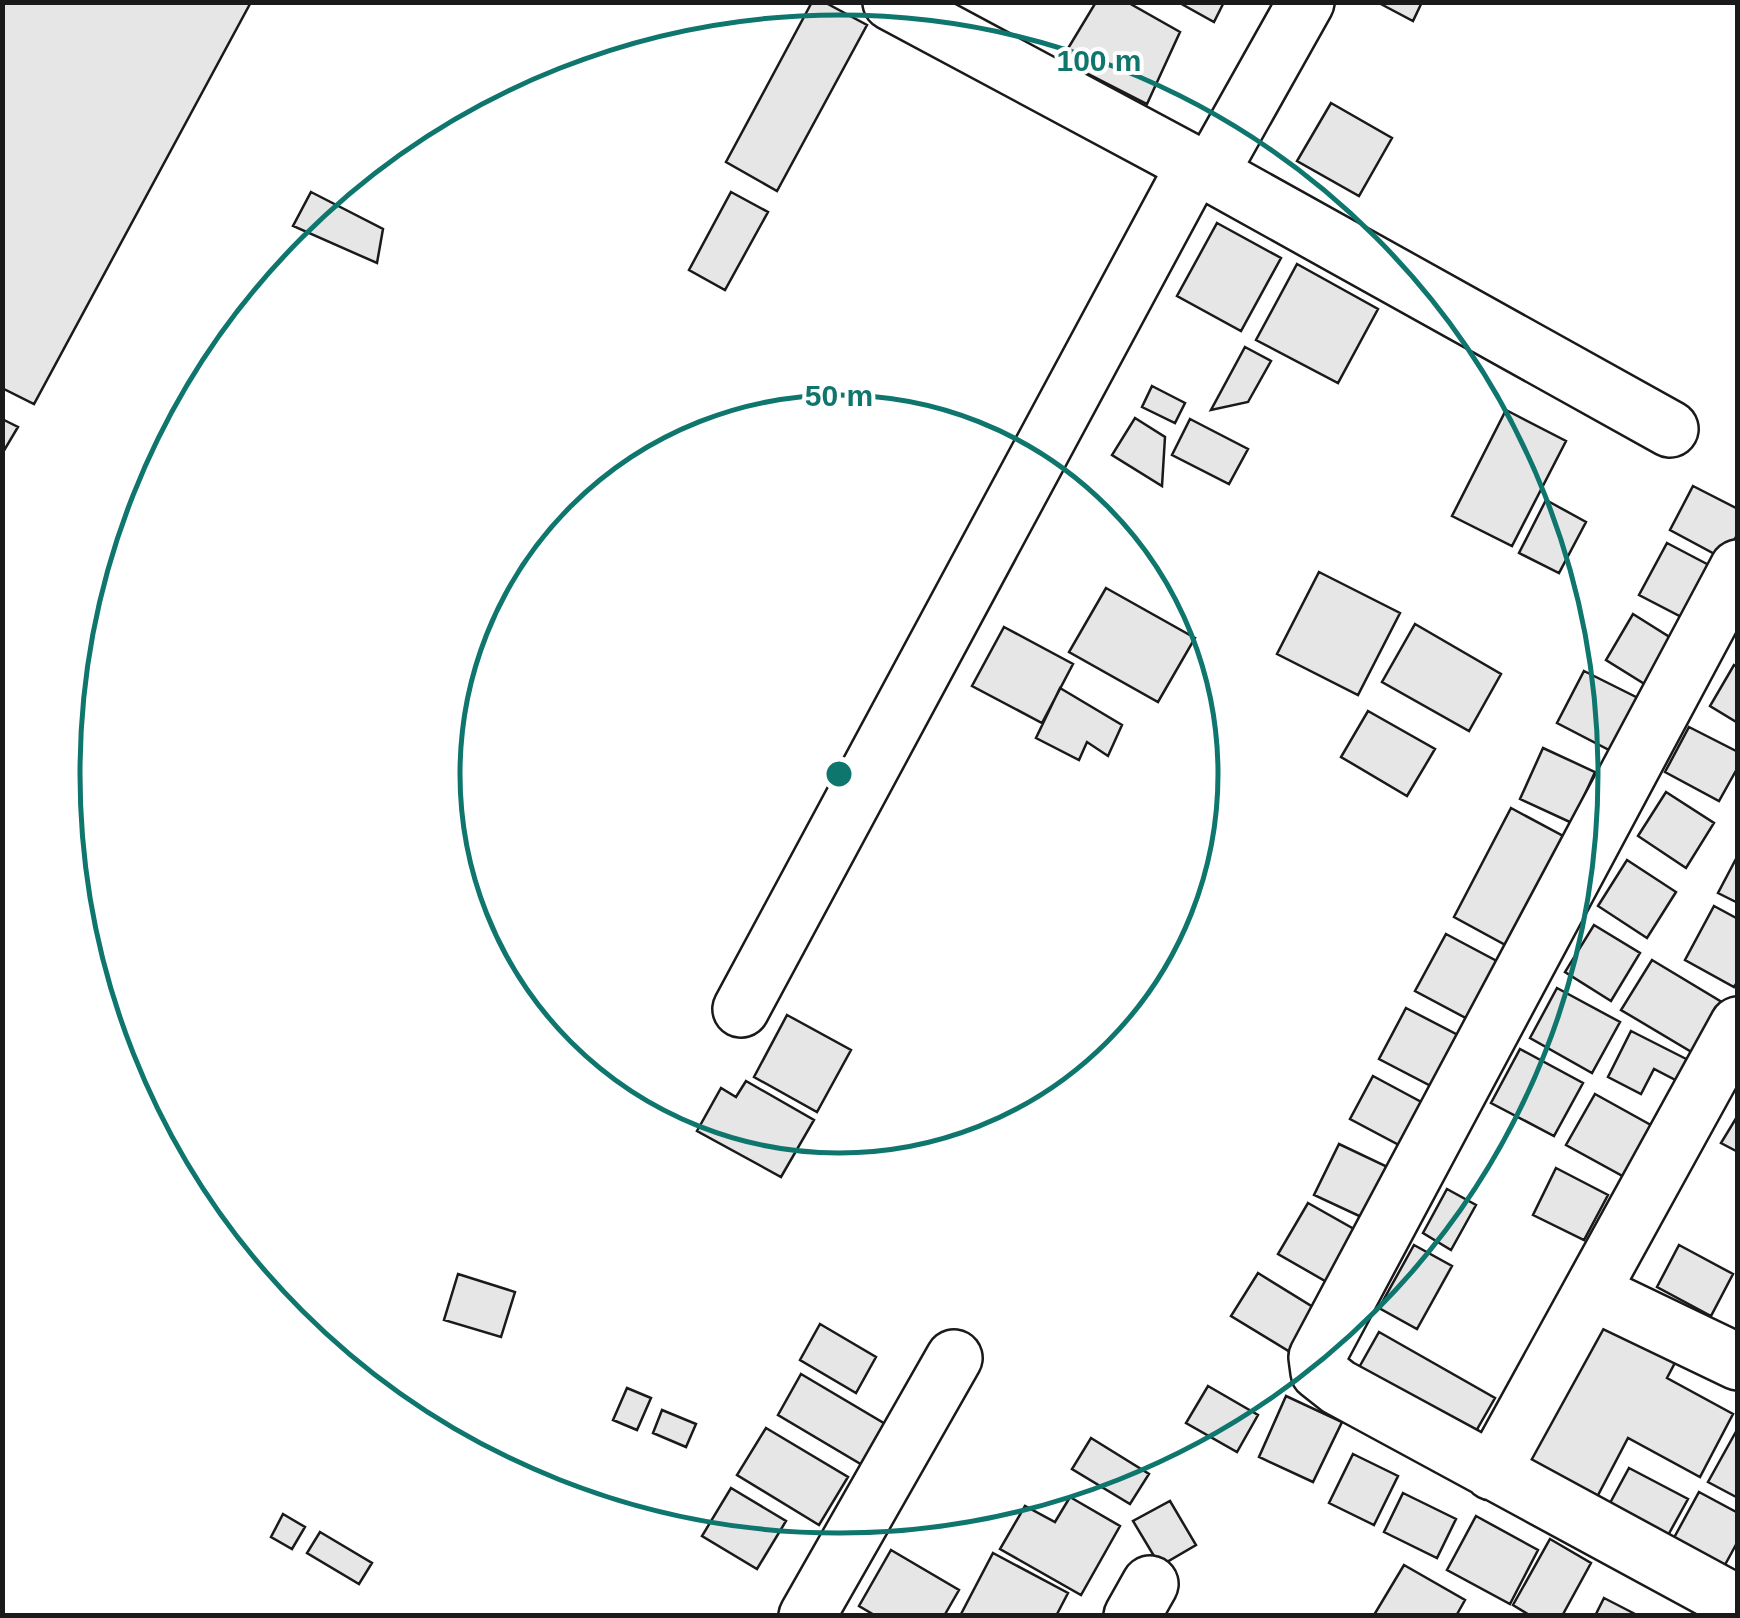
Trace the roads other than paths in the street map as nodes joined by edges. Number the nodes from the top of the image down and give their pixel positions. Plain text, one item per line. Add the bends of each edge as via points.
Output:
1 (892, 2) edge
2 (1306, 2) edge
3 (1202, 169) junction
4 (1670, 429) dead end
5 (1738, 568) edge
6 (741, 1008) dead end
7 (1738, 1026) edge
8 (1592, 1292) junction
9 (954, 1358) dead end
10 (1738, 1362) edge
11 (1492, 1472) junction
12 (1738, 1604) edge
13 (807, 1616) edge

1 - 3 street
2 - 3 street
3 - 4 street
3 - 6 street
5 - 11 street via 1316,1356 1319,1372 1338,1387
7 - 8 street
8 - 10 street
8 - 11 street
9 - 13 street
11 - 12 street

